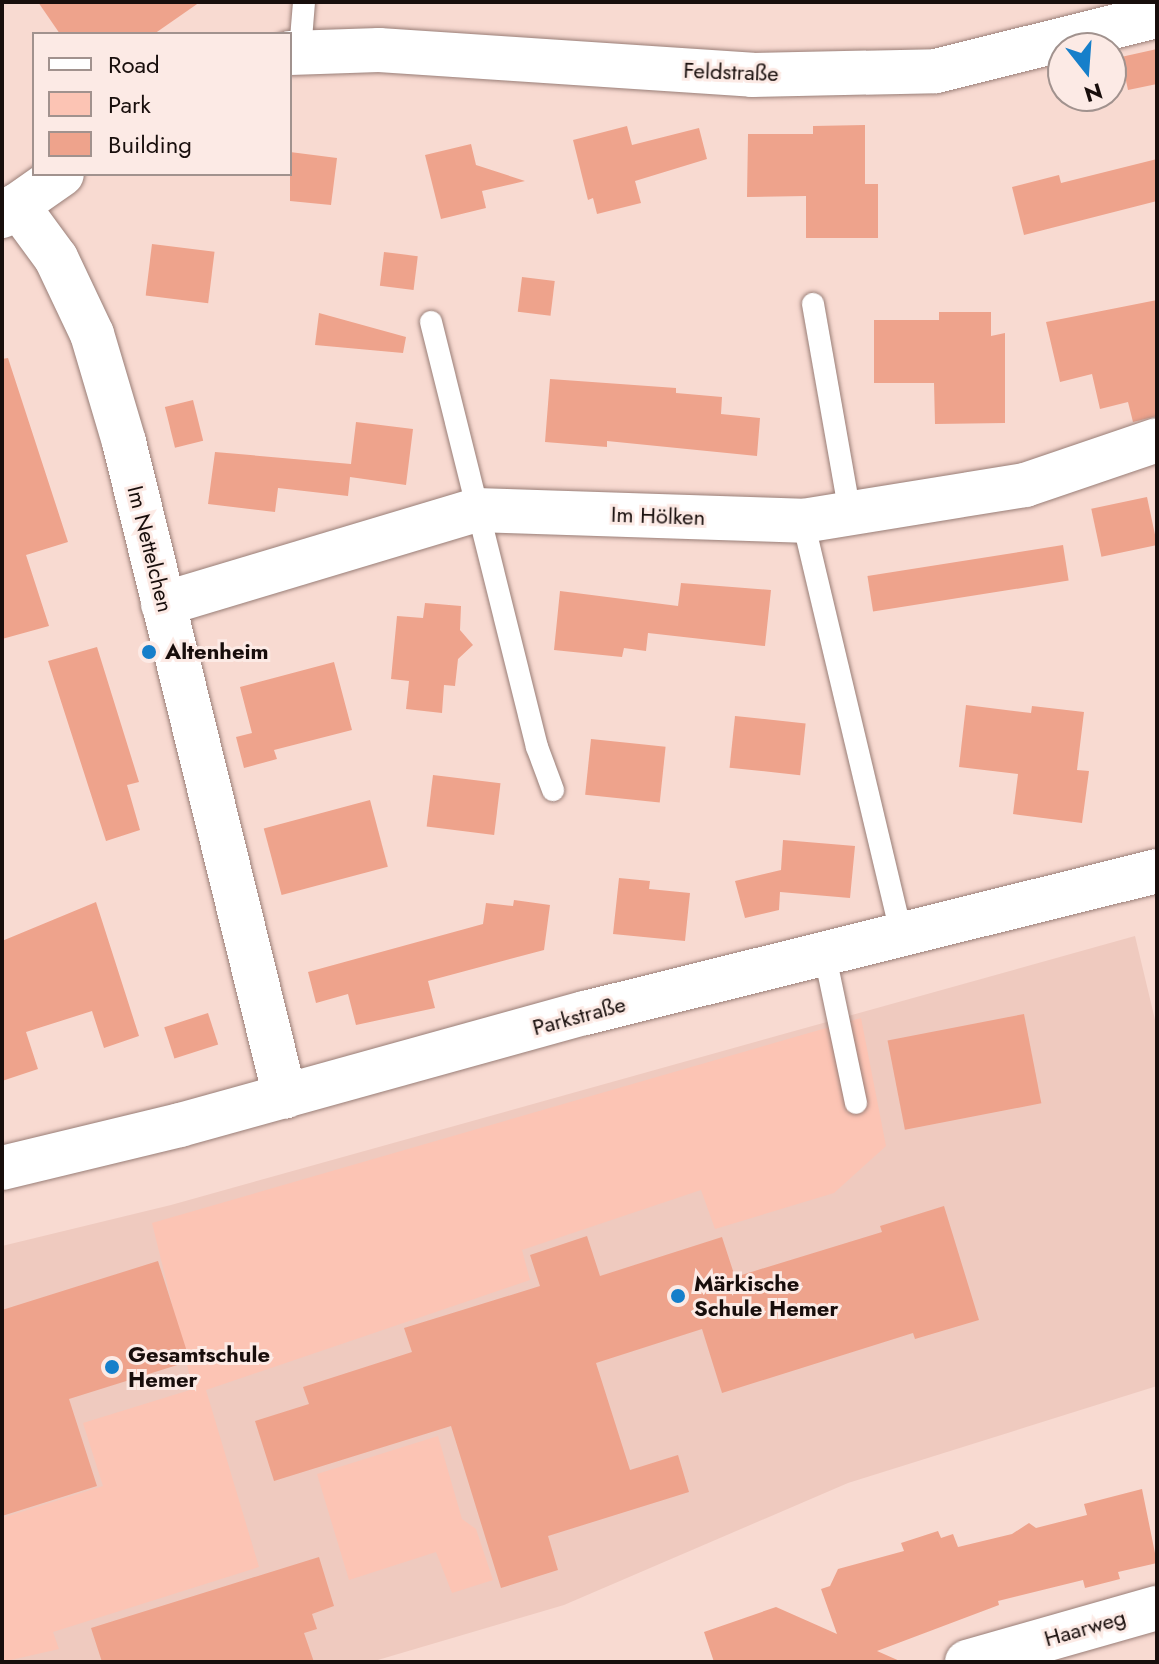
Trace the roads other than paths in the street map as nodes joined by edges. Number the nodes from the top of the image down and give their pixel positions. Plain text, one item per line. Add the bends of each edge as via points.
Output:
1 (304, 2) edge
2 (1157, 16) edge
3 (295, 52) edge
4 (59, 176) edge
5 (10, 210) edge
6 (813, 304) dead end
7 (431, 322) dead end
8 (1157, 440) edge
9 (476, 510) junction
10 (850, 513) junction
11 (803, 521) junction
12 (163, 604) junction
13 (553, 790) dead end
14 (1157, 871) edge
15 (902, 936) junction
16 (825, 956) junction
17 (285, 1097) junction
18 (856, 1103) dead end
19 (2, 1168) edge
20 (1157, 1608) edge
21 (967, 1662) edge

1 - 3 lane, Feldstraße
2 - 3 street, Feldstraße via 936,71 752,75 379,50
4 - 5 street
5 - 12 street, Im Nettelchen via 56,258 92,334
6 - 10 lane
7 - 9 lane
8 - 10 street, Im Hölken via 1025,485
9 - 11 street, Im Hölken
9 - 12 street, Im Hölken
9 - 13 lane via 537,747
10 - 11 street, Im Hölken
11 - 15 lane
12 - 17 street, Im Nettelchen
14 - 15 street, Parkstraße
15 - 16 street, Parkstraße
16 - 17 street, Parkstraße via 585,1013
16 - 18 lane
17 - 19 street, Parkstraße
20 - 21 street, Haarweg

